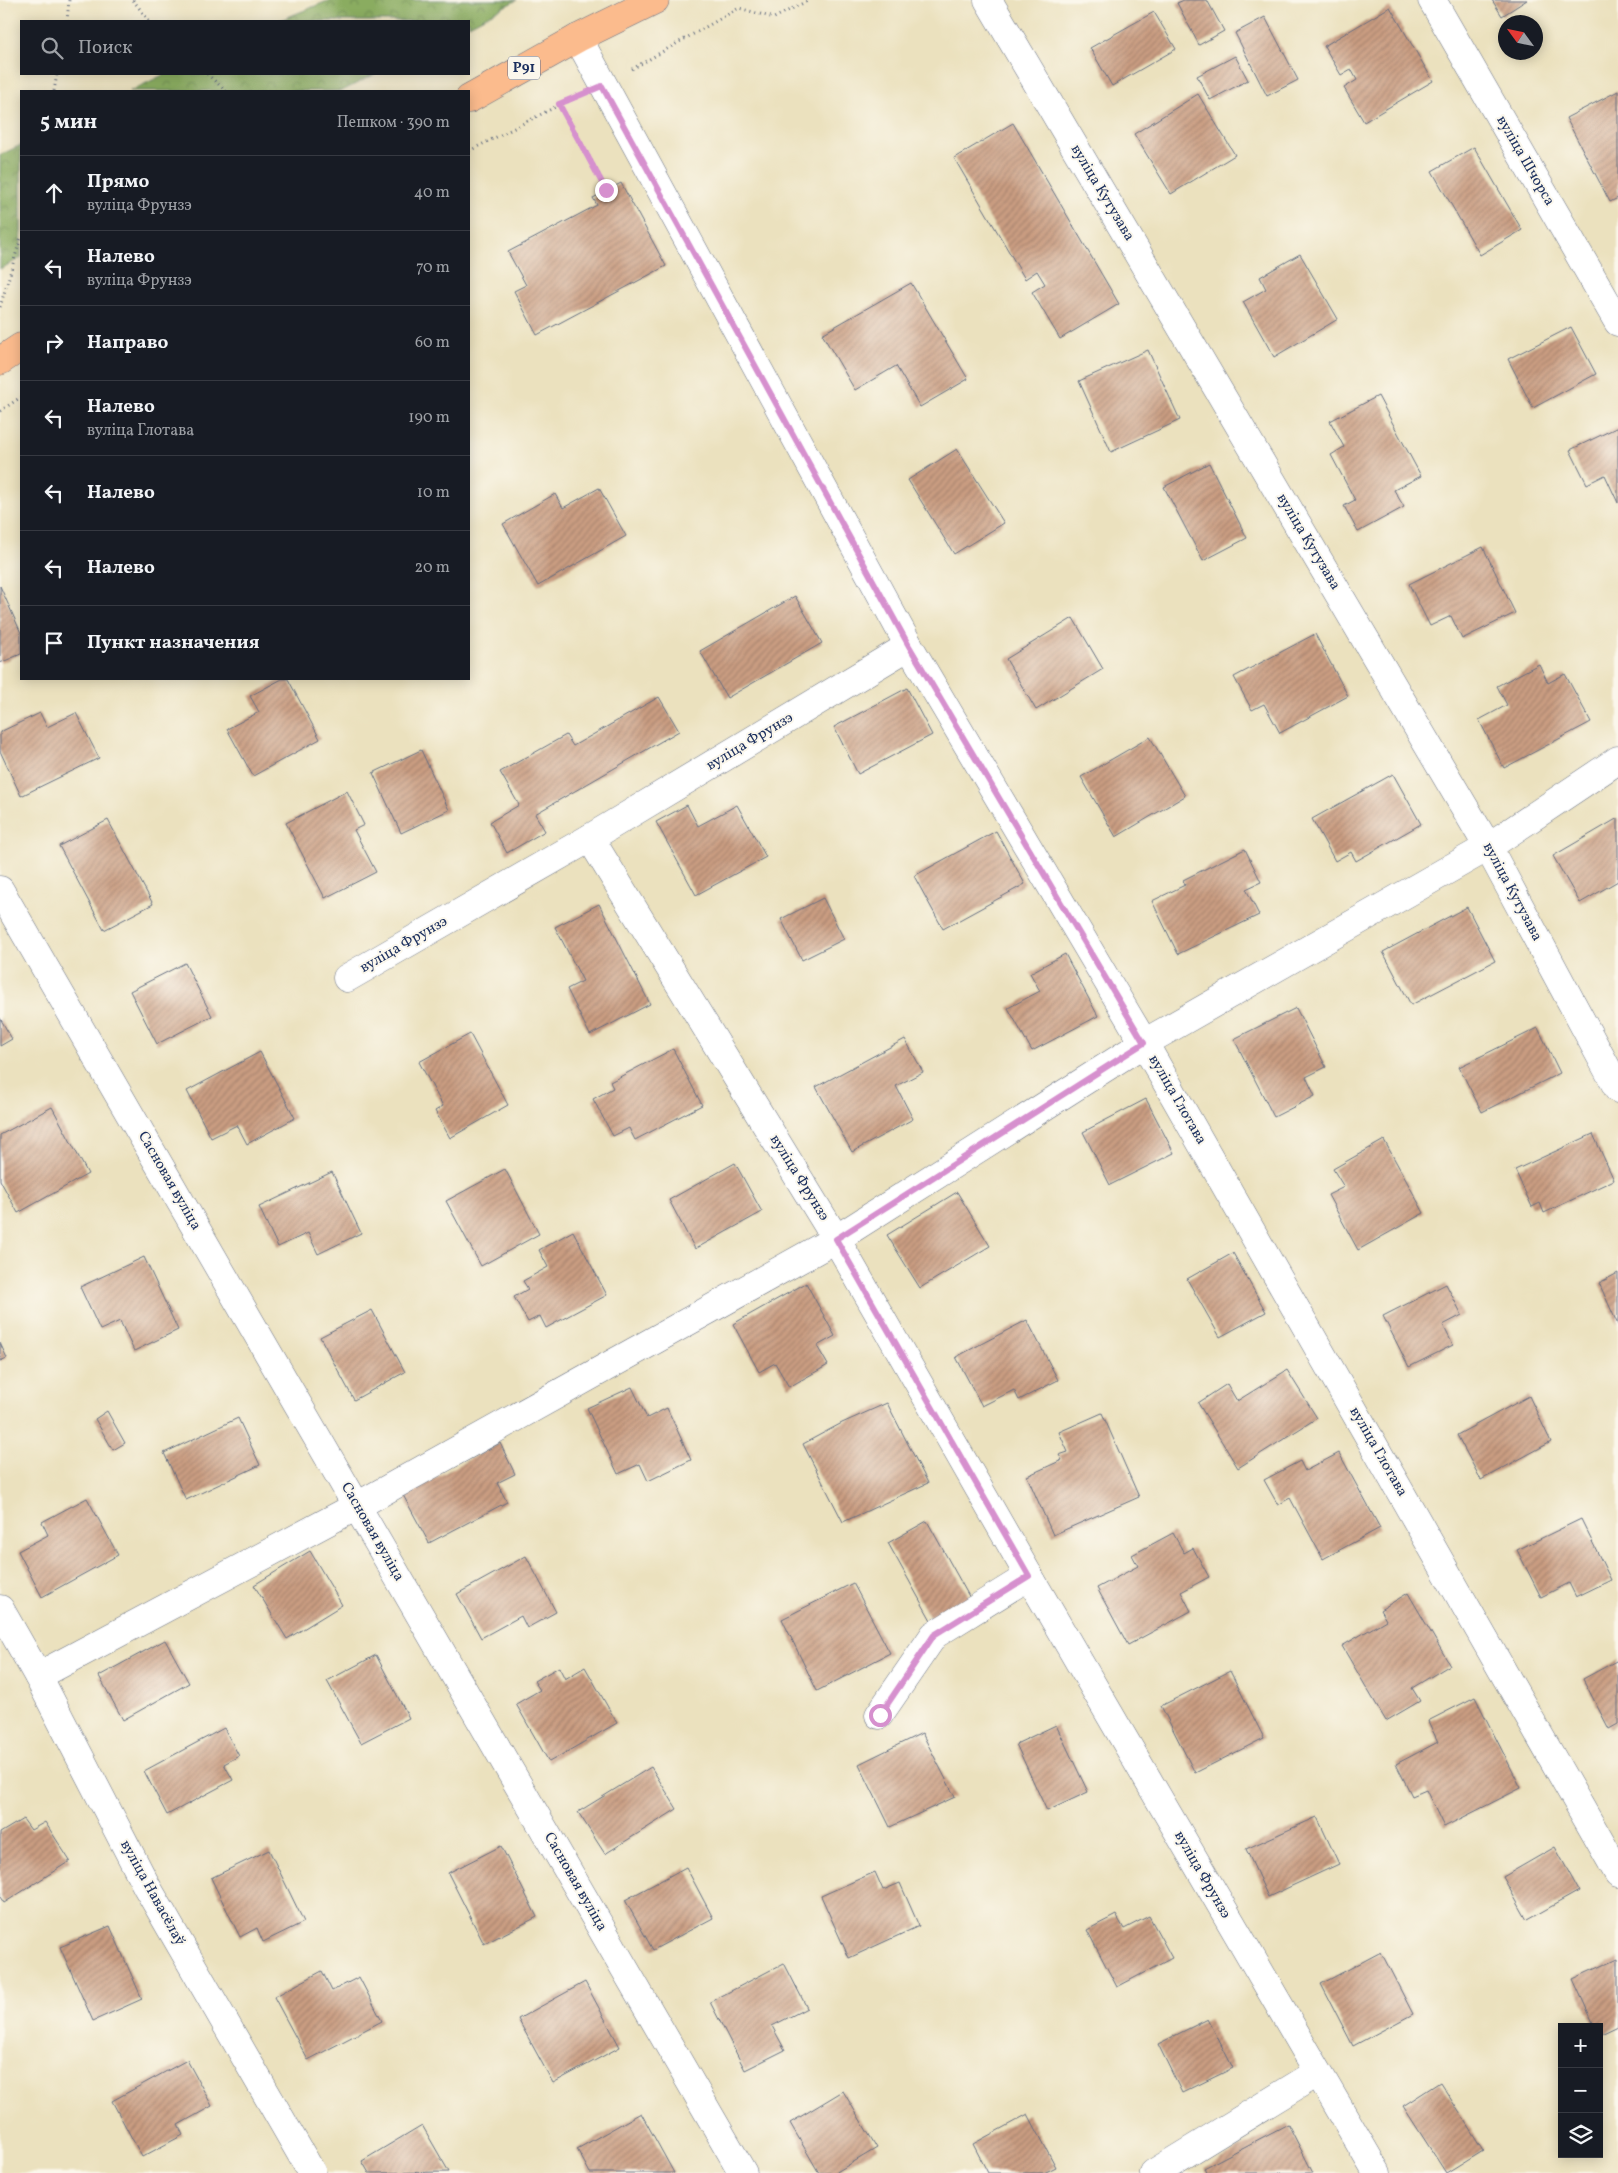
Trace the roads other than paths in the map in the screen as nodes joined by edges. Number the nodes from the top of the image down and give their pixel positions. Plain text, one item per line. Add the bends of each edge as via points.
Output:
1 (654, 0) edge
2 (988, 0) edge
3 (1432, 0) edge
4 (578, 38) junction
5 (470, 98) edge
6 (1618, 322) edge
7 (20, 348) edge
8 (0, 361) edge
9 (909, 646) junction
10 (1618, 760) edge
11 (590, 838) junction
12 (1488, 847) junction
13 (0, 890) edge
14 (347, 978) dead end
15 (1144, 1043) junction
16 (1618, 1089) edge
17 (836, 1239) junction
18 (357, 1506) junction
19 (1029, 1576) junction
20 (0, 1609) edge
21 (38, 1676) junction
22 (880, 1715) dead end
23 (1618, 1873) edge
24 (1317, 2073) junction
25 (312, 2173) edge
26 (744, 2173) edge
27 (1154, 2173) edge
28 (1377, 2173) edge

1 - 4 main road, Р91
2 - 12 street, вуліца Кутузава
3 - 6 street, вуліца Шчорса
4 - 5 main road, Р91
4 - 9 street, вуліца Глотава
7 - 8 main road
9 - 11 street, вуліца Фрунзэ
9 - 15 street, вуліца Глотава
10 - 12 street
11 - 14 street, вуліца Фрунзэ
11 - 17 street, вуліца Фрунзэ
12 - 15 street
12 - 16 street, вуліца Кутузава
13 - 18 street, Сасновая вуліца
15 - 17 street
15 - 23 street, вуліца Глотава
17 - 18 street
17 - 19 street, вуліца Фрунзэ
18 - 21 street
18 - 26 street, Сасновая вуліца
19 - 22 street via 934,1635
19 - 24 street, вуліца Фрунзэ
20 - 21 street, вуліца Навасёлаў
21 - 25 street, вуліца Навасёлаў via 147,1887
24 - 27 street
24 - 28 street, вуліца Фрунзэ

